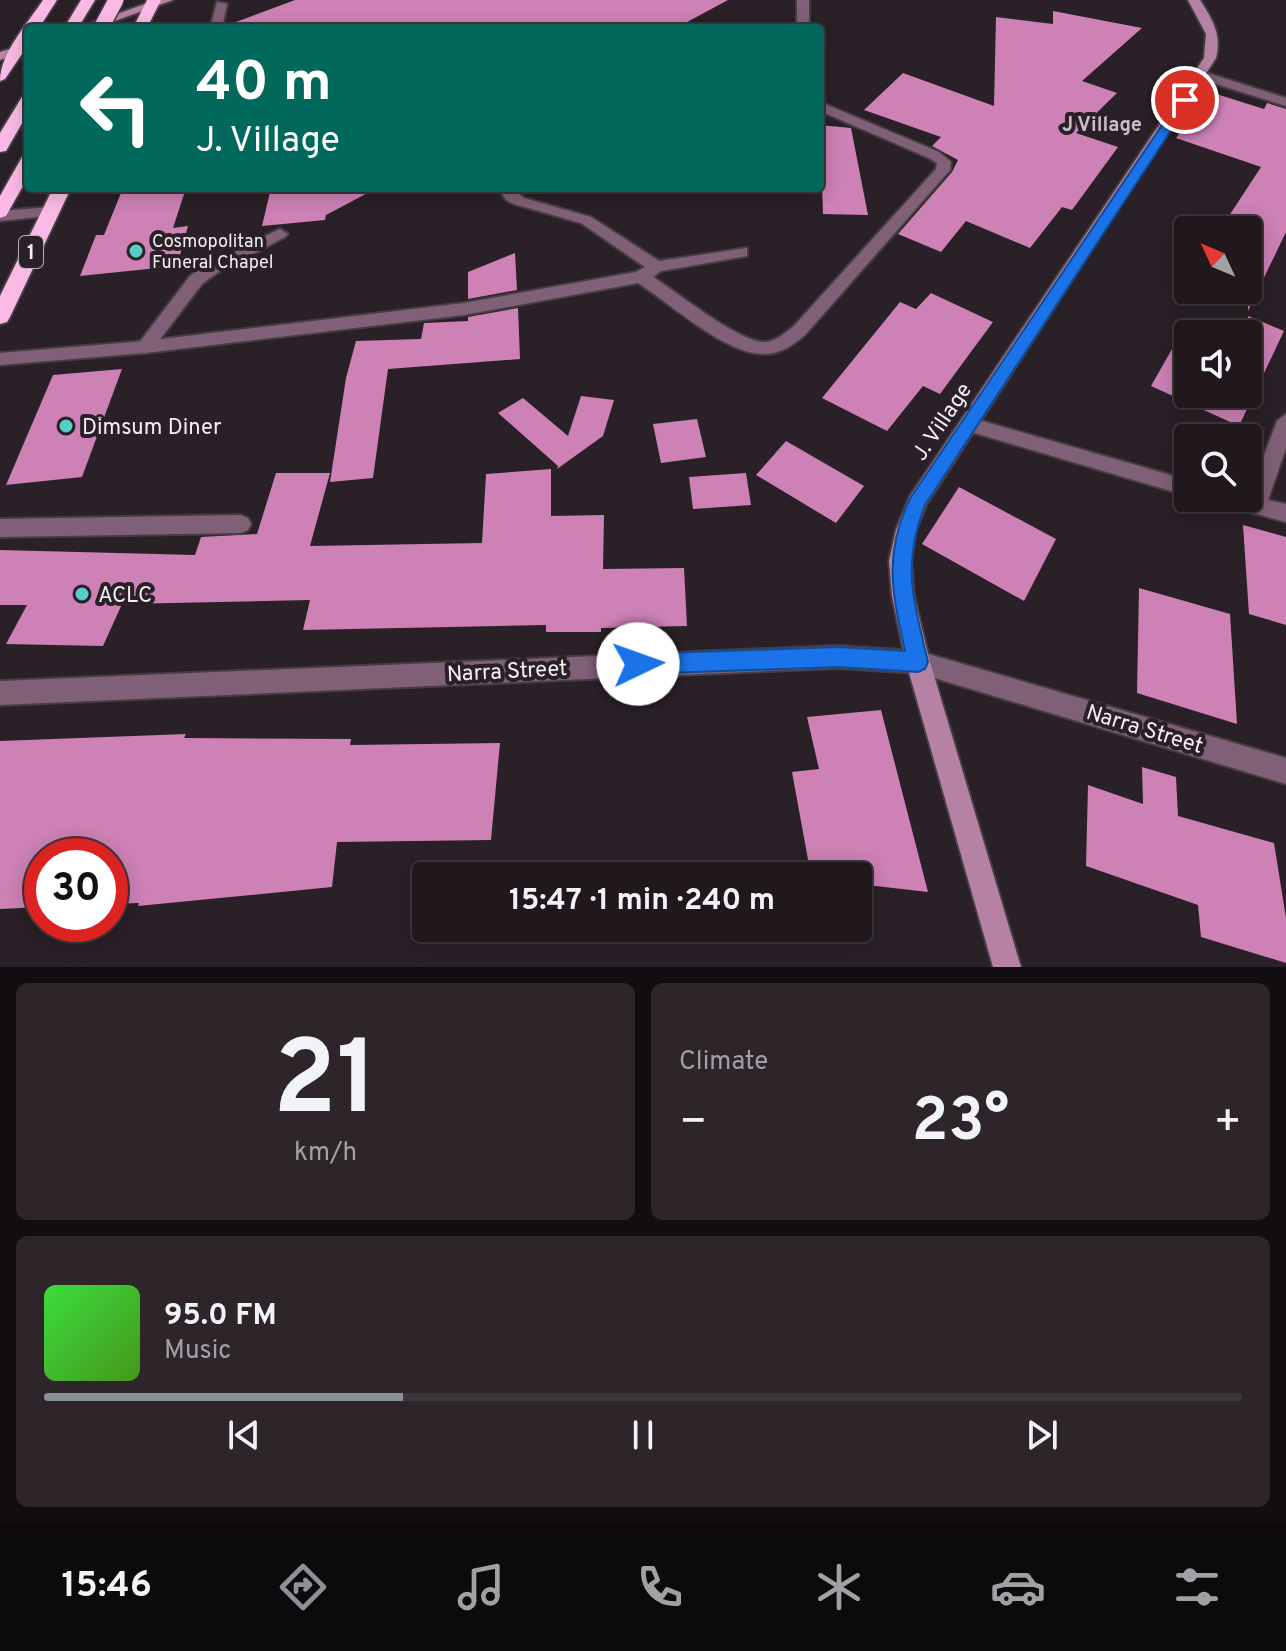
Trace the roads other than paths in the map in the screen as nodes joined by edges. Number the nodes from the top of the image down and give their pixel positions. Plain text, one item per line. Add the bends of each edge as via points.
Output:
1 (50, 0) edge
2 (88, 0) edge
3 (116, 0) edge
4 (167, 0) edge
5 (803, 0) edge
6 (1194, 0) edge
7 (222, 1) edge
8 (152, 3) edge
9 (35, 24) edge
10 (73, 24) edge
11 (95, 24) edge
12 (103, 24) edge
13 (142, 24) edge
14 (217, 24) edge
15 (803, 24) edge
16 (23, 48) edge
17 (0, 56) edge
18 (1201, 75) junction
19 (0, 76) edge
20 (1286, 102) edge
21 (24, 107) edge
22 (824, 108) edge
23 (0, 147) edge
24 (24, 169) edge
25 (60, 192) edge
26 (509, 192) edge
27 (50, 212) junction
28 (0, 214) edge
29 (280, 234) dead end
30 (741, 252) dead end
31 (656, 267) junction
32 (641, 277) junction
33 (0, 317) edge
34 (145, 347) junction
35 (0, 359) edge
36 (1286, 421) edge
37 (968, 424) junction
38 (1174, 484) edge
39 (1262, 489) edge
40 (1262, 507) edge
41 (1286, 513) edge
42 (241, 524) dead end
43 (0, 528) edge
44 (918, 662) junction
45 (0, 693) edge
46 (1286, 771) edge
47 (1007, 967) edge

1 - 9 highway
2 - 10 highway
3 - 12 highway, bridge
4 - 8 street
5 - 15 street
6 - 18 street, J. Village via 1213,30 1215,44
7 - 14 street
8 - 11 street
8 - 13 highway
16 - 17 street
16 - 19 highway
18 - 20 street
18 - 37 street, J. Village
21 - 23 highway
22 - 32 street via 944,162 943,170 799,331 763,349 741,342
24 - 28 highway, 1
25 - 27 highway, 1
26 - 31 street via 519,201 586,220
27 - 28 street
27 - 33 highway, 1
29 - 34 street via 196,280
30 - 31 street
31 - 32 street
32 - 34 street via 464,309
34 - 35 street
36 - 39 street
37 - 38 street
37 - 44 street, J. Village via 917,502 906,530 900,561 903,596
40 - 41 street
42 - 43 street
44 - 45 street, Narra Street via 765,658
44 - 46 street, Narra Street
44 - 47 street, J. Village

